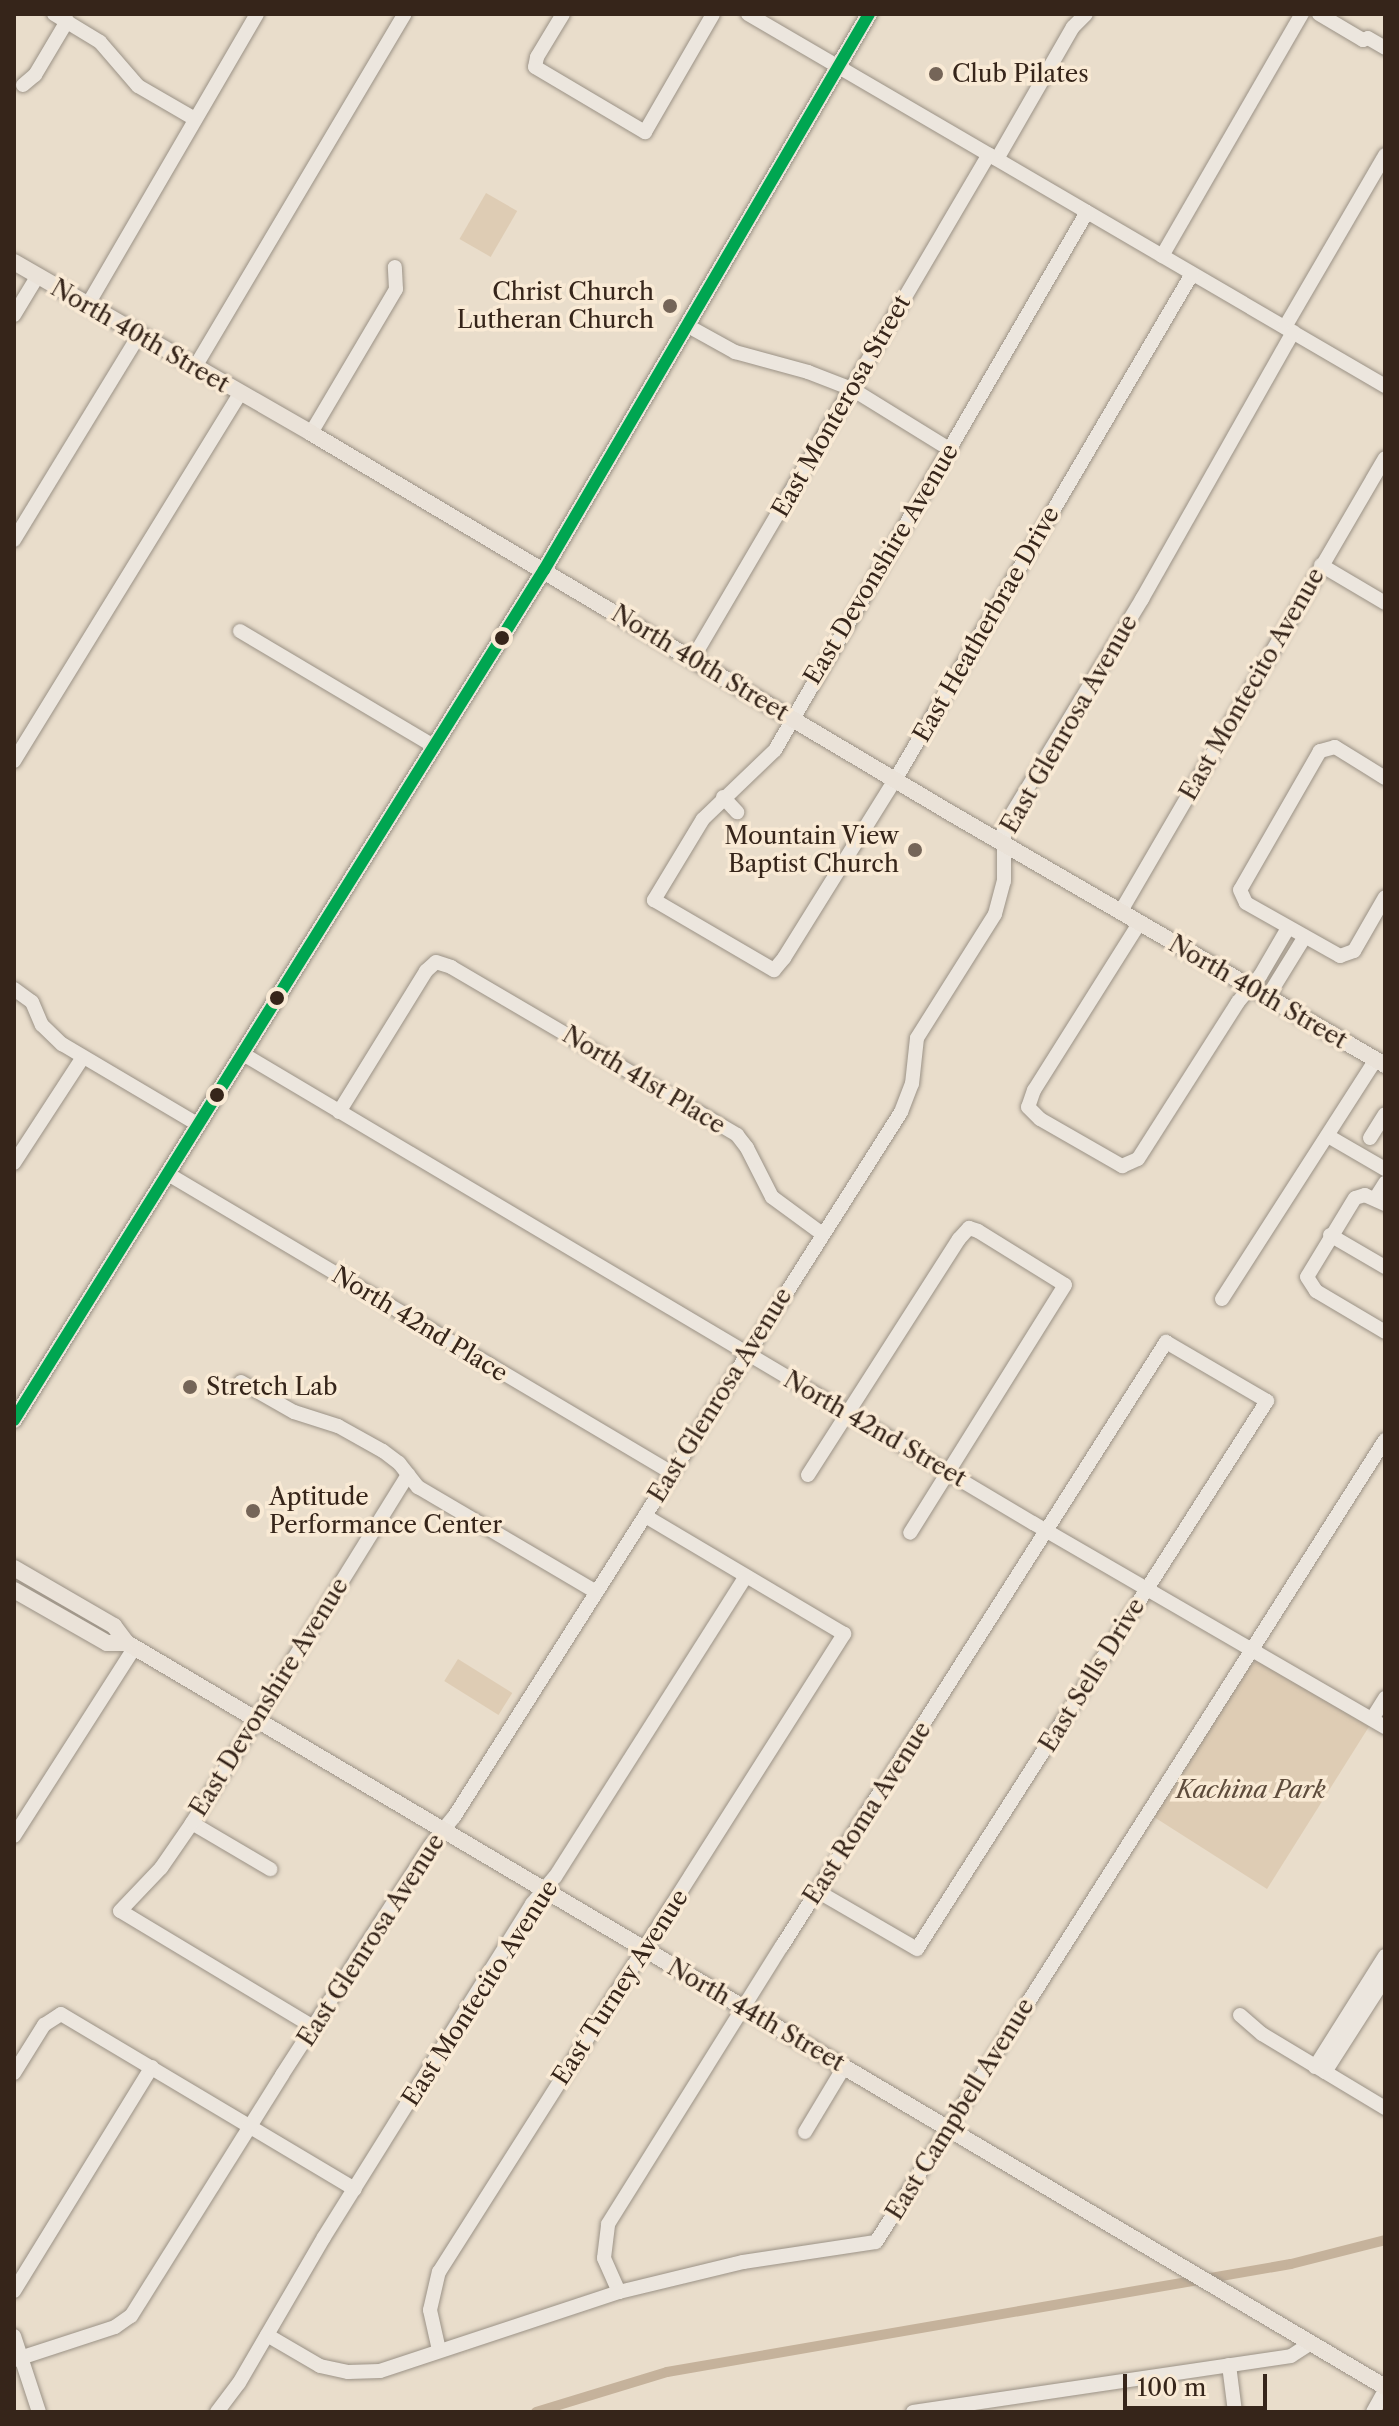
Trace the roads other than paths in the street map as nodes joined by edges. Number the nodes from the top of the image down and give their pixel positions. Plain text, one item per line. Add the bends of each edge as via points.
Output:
1 (257, 14) edge
2 (405, 14) edge
3 (563, 14) edge
4 (713, 14) edge
5 (748, 14) edge
6 (869, 14) edge
7 (1086, 14) edge
8 (1302, 14) edge
9 (1319, 14) edge
10 (60, 18) edge
11 (1385, 48) edge
12 (838, 67) junction
13 (23, 85) dead end
14 (195, 119) junction
15 (1385, 155) edge
16 (993, 157) junction
17 (1087, 212) junction
18 (1162, 256) junction
19 (14, 262) edge
20 (395, 267) dead end
21 (1192, 274) junction
22 (37, 277) junction
23 (87, 306) junction
24 (14, 315) edge
25 (688, 326) junction
26 (1289, 330) junction
27 (139, 335) junction
28 (195, 367) junction
29 (1385, 386) edge
30 (852, 389) junction
31 (240, 394) junction
32 (311, 433) junction
33 (949, 449) junction
34 (1385, 458) edge
35 (14, 540) edge
36 (1321, 565) junction
37 (544, 570) junction
38 (1385, 603) edge
39 (240, 631) dead end
40 (693, 658) junction
41 (791, 717) junction
42 (434, 746) junction
43 (14, 761) edge
44 (1385, 778) edge
45 (895, 780) junction
46 (723, 797) junction
47 (737, 812) dead end
48 (1002, 842) junction
49 (1385, 897) edge
50 (654, 900) joint
51 (1121, 911) junction
52 (1140, 922) junction
53 (1288, 928) junction
54 (1304, 938) junction
55 (1267, 964) junction
56 (1283, 973) junction
57 (1250, 988) junction
58 (14, 989) edge
59 (1267, 998) junction
60 (243, 1054) junction
61 (83, 1057) junction
62 (1380, 1062) edge
63 (339, 1112) junction
64 (1385, 1114) edge
65 (199, 1125) junction
66 (1328, 1136) junction
67 (1370, 1138) dead end
68 (14, 1163) edge
69 (1385, 1169) edge
70 (168, 1174) junction
71 (1385, 1183) edge
72 (1380, 1202) edge
73 (821, 1233) junction
74 (1330, 1235) junction
75 (1385, 1267) edge
76 (1222, 1299) dead end
77 (1383, 1326) edge
78 (746, 1353) junction
79 (241, 1382) dead end
80 (1267, 1401) joint
81 (848, 1413) junction
82 (14, 1420) edge
83 (1385, 1440) edge
84 (672, 1473) junction
85 (948, 1473) junction
86 (408, 1474) junction
87 (808, 1475) dead end
88 (645, 1516) junction
89 (1047, 1530) junction
90 (910, 1533) dead end
91 (14, 1568) edge
92 (746, 1576) junction
93 (1146, 1588) junction
94 (14, 1590) edge
95 (596, 1592) junction
96 (131, 1645) junction
97 (1252, 1648) junction
98 (1385, 1698) edge
99 (256, 1718) junction
100 (1378, 1723) edge
101 (192, 1823) junction
102 (443, 1830) junction
103 (15, 1837) edge
104 (270, 1869) dead end
105 (543, 1891) junction
106 (817, 1891) junction
107 (643, 1950) junction
108 (1385, 1956) edge
109 (1385, 1978) edge
110 (744, 2008) junction
111 (1355, 2014) junction
112 (1240, 2015) dead end
113 (315, 2028) junction
114 (152, 2067) junction
115 (844, 2067) junction
116 (1320, 2069) junction
117 (14, 2073) edge
118 (1385, 2108) edge
119 (250, 2126) junction
120 (947, 2128) junction
121 (805, 2132) dead end
122 (355, 2189) junction
123 (14, 2291) edge
124 (619, 2292) junction
125 (267, 2335) junction
126 (14, 2336) edge
127 (1311, 2343) junction
128 (439, 2350) junction
129 (18, 2359) edge
130 (1229, 2365) junction
131 (1385, 2388) edge
132 (39, 2412) edge
133 (217, 2412) edge
134 (913, 2412) edge
135 (1235, 2412) edge
136 (1373, 2412) edge

1 - 14 street
2 - 28 street
3 - 4 street via 535,67 645,132
5 - 12 street
6 - 12 main road
7 - 16 street, East Monterosa Street
8 - 18 street
9 - 11 street
10 - 13 street via 35,75
10 - 14 street via 100,42 138,86
12 - 16 street
12 - 25 main road
14 - 23 street
15 - 26 street, East Glenrosa Avenue
16 - 17 street
16 - 30 street, East Monterosa Street
17 - 18 street
17 - 33 street, East Devonshire Avenue
18 - 21 street
19 - 22 main road, North 40th Street
20 - 32 street via 396,289
21 - 26 street
21 - 45 street, East Heatherbrae Drive
22 - 23 main road, North 40th Street
22 - 24 street
23 - 27 main road, North 40th Street
25 - 30 street via 743,355
25 - 37 main road
26 - 29 street
26 - 48 street, East Glenrosa Avenue via 1142,599 1004,827
27 - 28 main road, North 40th Street
27 - 35 street
28 - 31 main road, North 40th Street
30 - 33 street
30 - 40 street, East Monterosa Street
31 - 32 main road, North 40th Street
31 - 43 street
32 - 37 main road, North 40th Street
33 - 41 street, East Devonshire Avenue
34 - 36 street, East Montecito Avenue
36 - 38 street
36 - 51 street, East Montecito Avenue
37 - 40 main road, North 40th Street
37 - 42 main road
39 - 42 street
40 - 41 main road, North 40th Street
41 - 45 main road, North 40th Street
41 - 46 street, East Devonshire Avenue via 765,762
42 - 60 main road
44 - 53 street via 1335,747 1316,754 1240,890 1246,903
45 - 48 main road, North 40th Street
45 - 50 street, East Heatherbrae Drive via 774,970
46 - 47 street
46 - 50 street, East Devonshire Avenue via 703,819
48 - 51 main road, North 40th Street
48 - 73 street, East Glenrosa Avenue via 1004,881 995,914 917,1038 912,1084 901,1112
49 - 54 street via 1347,956
51 - 52 main road, North 40th Street
52 - 57 main road, North 40th Street
52 - 57 street via 1034,1090 1028,1107 1040,1119 1122,1166 1138,1159
53 - 54 street
53 - 55 street
54 - 56 street
55 - 56 street
55 - 57 street
56 - 59 street
57 - 59 main road, North 40th Street
58 - 61 street via 32,1002 52,1037
59 - 62 main road, North 40th Street
60 - 63 street, North 42nd Street
60 - 65 main road
61 - 65 street
61 - 68 street
62 - 66 street
63 - 73 street, North 41st Place via 436,962 737,1135 772,1197
63 - 78 street, North 42nd Street
64 - 67 street
65 - 70 main road
66 - 69 street
66 - 76 street
70 - 82 main road
70 - 84 street, North 42nd Place
71 - 72 street
72 - 74 street via 1365,1195 1355,1198
73 - 78 street, East Glenrosa Avenue
74 - 75 street
74 - 77 street via 1307,1277 1309,1284
78 - 81 street, North 42nd Street
78 - 84 street, East Glenrosa Avenue
79 - 86 street via 294,1412 338,1426
80 - 89 street, East Roma Avenue via 1166,1342
80 - 93 street, East Sells Drive
81 - 85 street, North 42nd Street
81 - 85 street via 969,1228 1065,1285
81 - 87 street
83 - 97 street, East Campbell Avenue
84 - 88 street, East Glenrosa Avenue
85 - 89 street, North 42nd Street
85 - 90 street
86 - 95 street via 418,1487
86 - 99 street, East Devonshire Avenue
88 - 92 street
88 - 95 street, East Glenrosa Avenue
89 - 93 street, North 42nd Street
89 - 106 street, East Roma Avenue
91 - 96 main road, North 44th Street via 114,1626
92 - 105 street, East Montecito Avenue
92 - 107 street, East Turney Avenue via 844,1634
93 - 97 street, North 42nd Street
93 - 106 street, East Sells Drive via 917,1949
94 - 96 main road, North 44th Street via 107,1643
95 - 102 street, East Glenrosa Avenue
96 - 99 main road, North 44th Street
96 - 103 street
97 - 100 street, North 42nd Street
97 - 120 street, East Campbell Avenue
98 - 100 street
99 - 101 street, East Devonshire Avenue
99 - 102 main road, North 44th Street
101 - 104 street
101 - 113 street, East Devonshire Avenue via 161,1868 120,1911
102 - 105 main road, North 44th Street
102 - 113 street, East Glenrosa Avenue
105 - 107 main road, North 44th Street
105 - 122 street, East Montecito Avenue
106 - 110 street, East Roma Avenue
107 - 110 main road, North 44th Street
107 - 128 street, East Turney Avenue via 439,2272 430,2310
108 - 111 street
109 - 111 street
110 - 115 main road, North 44th Street
110 - 124 street, East Roma Avenue via 608,2224 604,2258
111 - 116 street
112 - 116 street
113 - 119 street, East Glenrosa Avenue
114 - 117 street via 61,2014 44,2025
114 - 119 street
114 - 123 street
115 - 120 main road, North 44th Street
115 - 121 street
116 - 118 street
119 - 122 street
119 - 129 street, East Glenrosa Avenue via 131,2316 115,2327
120 - 124 street, East Campbell Avenue via 876,2242 743,2262
120 - 127 main road, North 44th Street
122 - 125 street, East Montecito Avenue
124 - 128 street, East Campbell Avenue
125 - 128 street, East Campbell Avenue via 320,2366 348,2372 380,2371
125 - 133 street, East Montecito Avenue
126 - 129 street
127 - 130 street via 1295,2356
127 - 131 main road, North 44th Street
129 - 132 street
130 - 134 street
130 - 135 street
131 - 136 street

